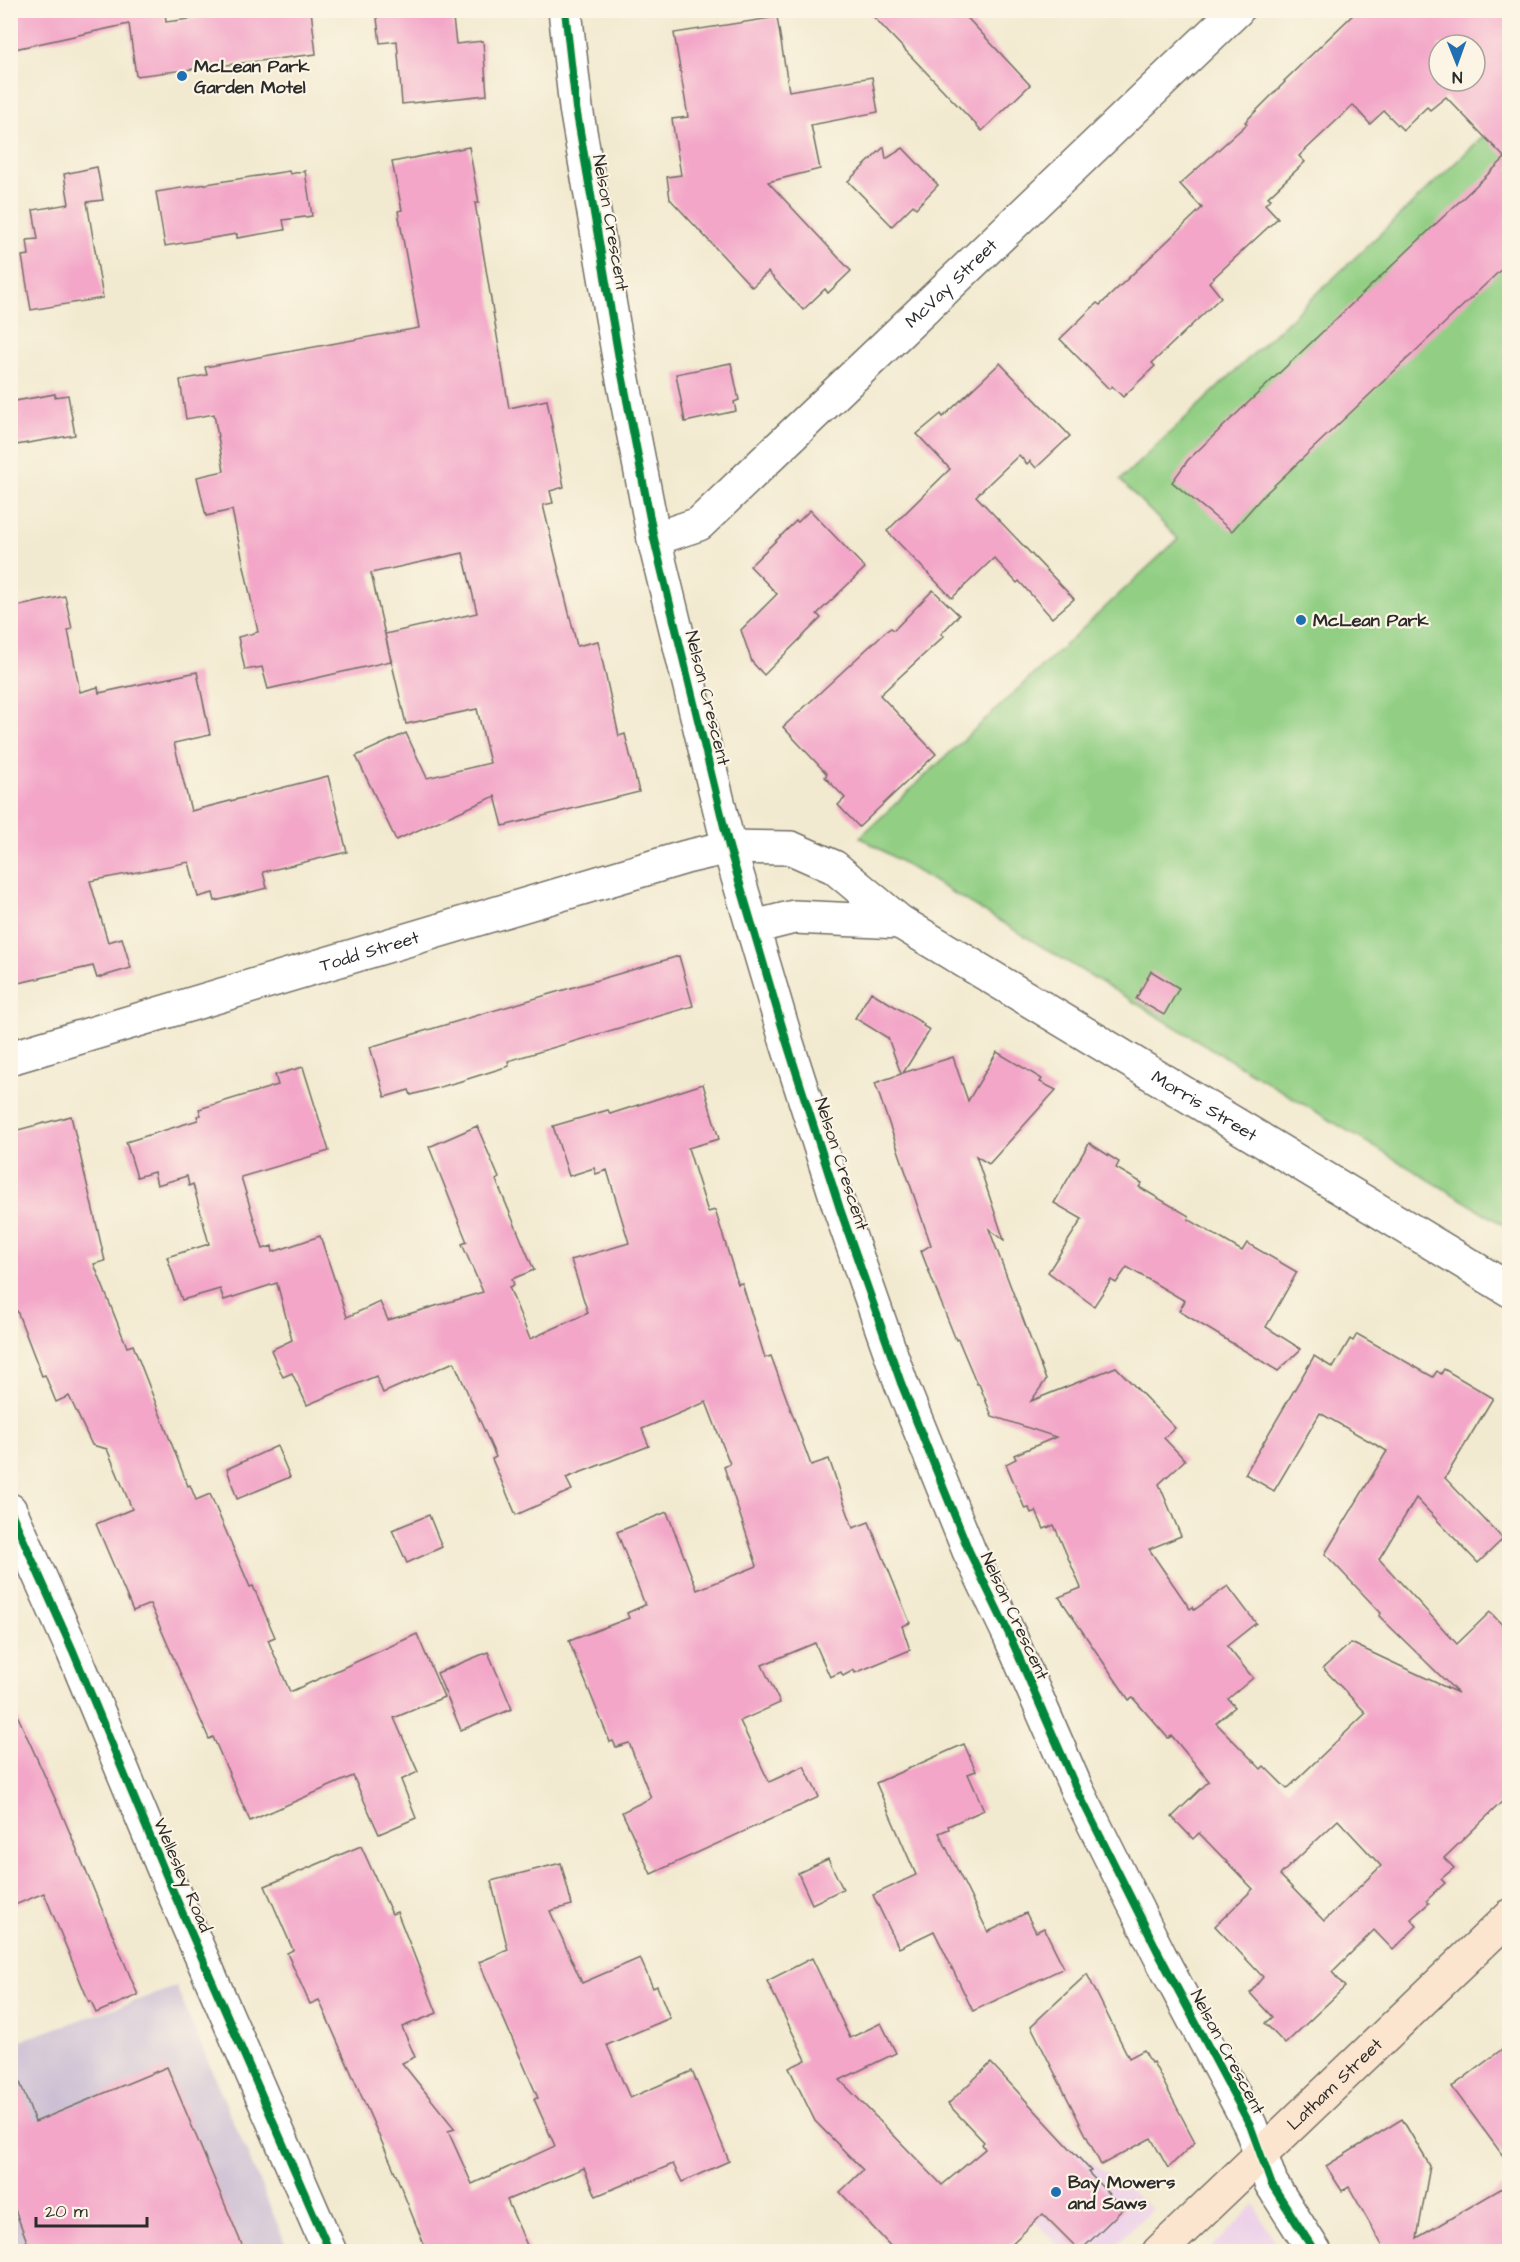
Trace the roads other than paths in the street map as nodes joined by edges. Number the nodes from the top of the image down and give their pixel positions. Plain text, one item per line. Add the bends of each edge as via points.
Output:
1 (565, 10) edge
2 (1237, 10) edge
3 (654, 539) junction
4 (729, 847) junction
5 (900, 922) junction
6 (754, 927) junction
7 (10, 1058) edge
8 (1509, 1290) edge
9 (10, 1510) edge
10 (1509, 1916) edge
11 (1261, 2154) junction
12 (330, 2252) edge
13 (1159, 2252) edge
14 (1315, 2252) edge

1 - 3 street, Nelson Crescent via 578,120
2 - 3 street, McVay Street via 699,524
3 - 4 street, Nelson Crescent
4 - 5 street, Morris Street via 791,848 834,867
4 - 6 street, Nelson Crescent
4 - 7 street, Todd Street
5 - 6 street, Morris Street via 794,917
5 - 8 street, Morris Street
6 - 11 street, Nelson Crescent via 844,1220 901,1383 969,1551 1077,1790 1250,2125
9 - 12 street, Wellesley Road
10 - 11 main road, Latham Street
11 - 13 main road, Latham Street
11 - 14 street, Nelson Crescent via 1271,2182

